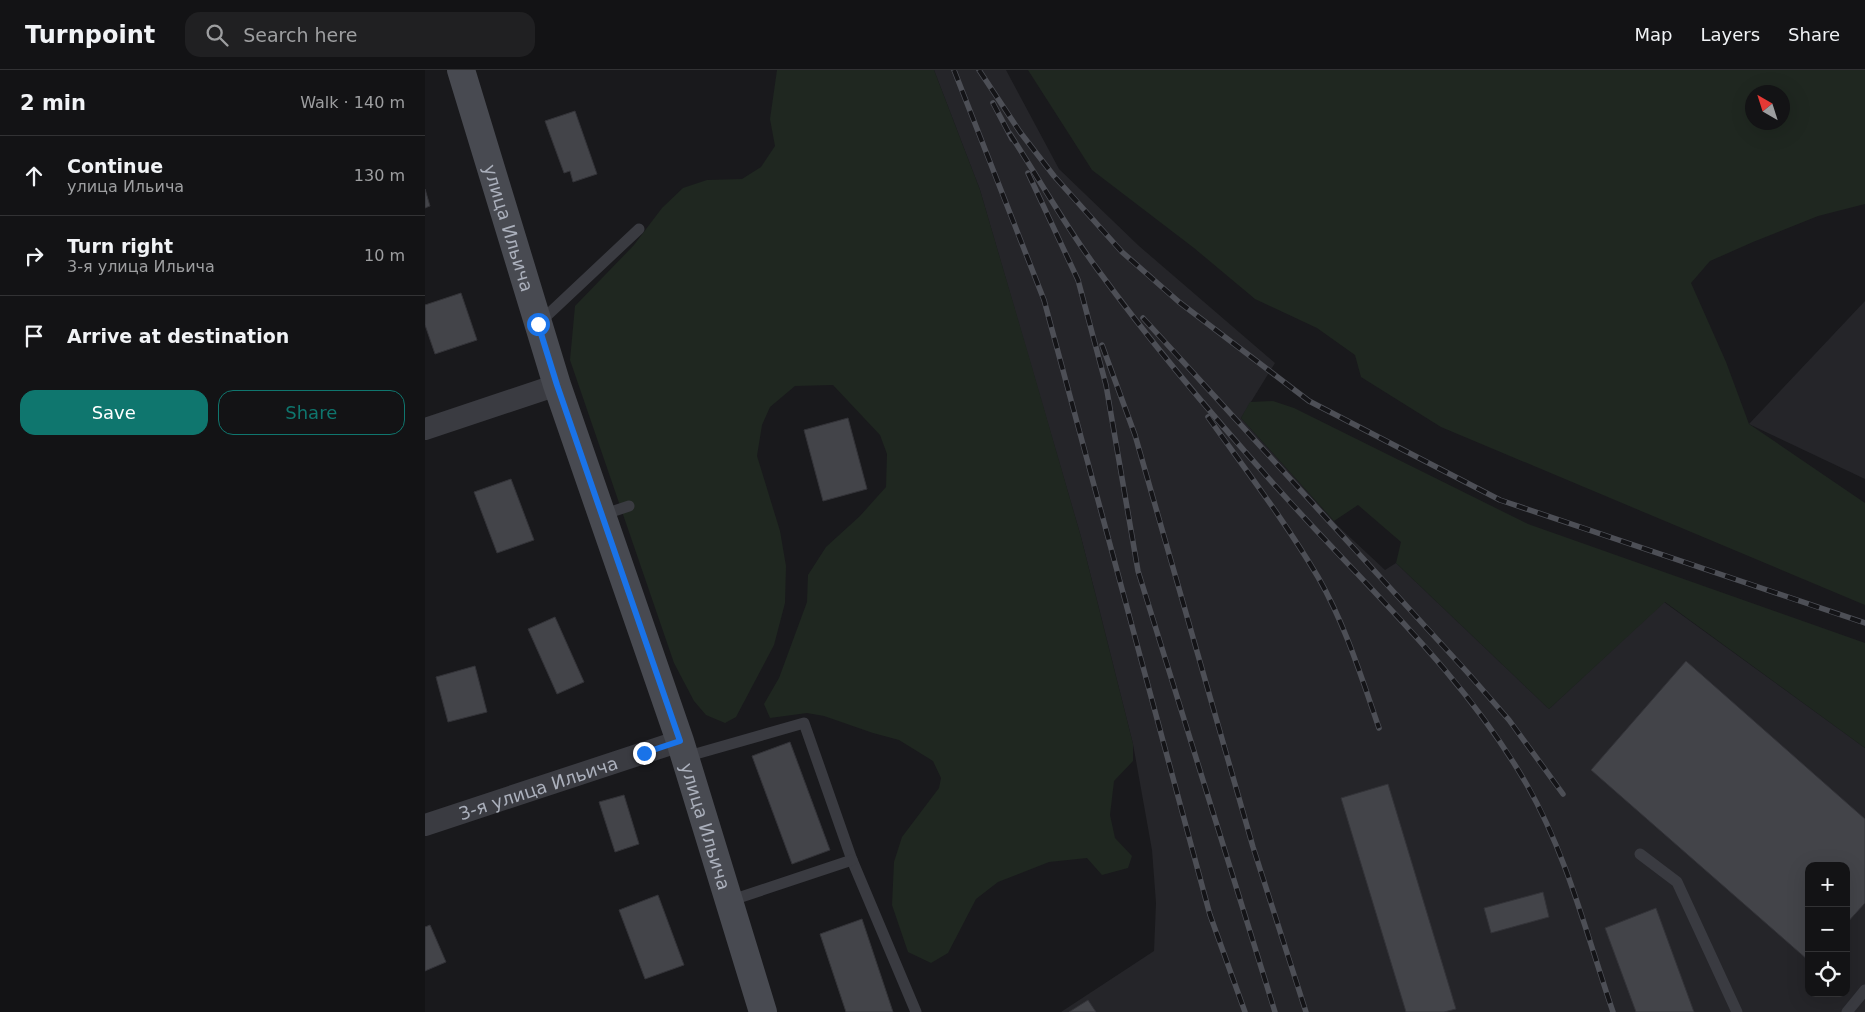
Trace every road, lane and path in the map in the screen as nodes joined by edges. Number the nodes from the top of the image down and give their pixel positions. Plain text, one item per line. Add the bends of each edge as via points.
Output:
1 (461, 70) edge
2 (639, 229) dead end
3 (538, 324) junction
4 (557, 385) junction
5 (425, 429) edge
6 (629, 506) dead end
7 (602, 515) junction
8 (683, 749) junction
9 (425, 825) edge
10 (1640, 854) dead end
11 (852, 860) junction
12 (729, 900) junction
13 (1865, 990) edge
14 (763, 1012) edge
15 (916, 1012) edge
16 (1737, 1012) edge
17 (1847, 1012) edge

1 - 3 main road, улица Ильича
2 - 3 lane
3 - 4 main road, улица Ильича
4 - 5 street
4 - 7 main road, улица Ильича
6 - 7 lane
7 - 8 main road, улица Ильича
8 - 9 street, 3-я улица Ильича
8 - 11 lane via 804,723
8 - 12 main road, улица Ильича
10 - 16 lane via 1677,882
11 - 12 lane
11 - 15 lane
12 - 14 main road, улица Ильича
13 - 17 lane

